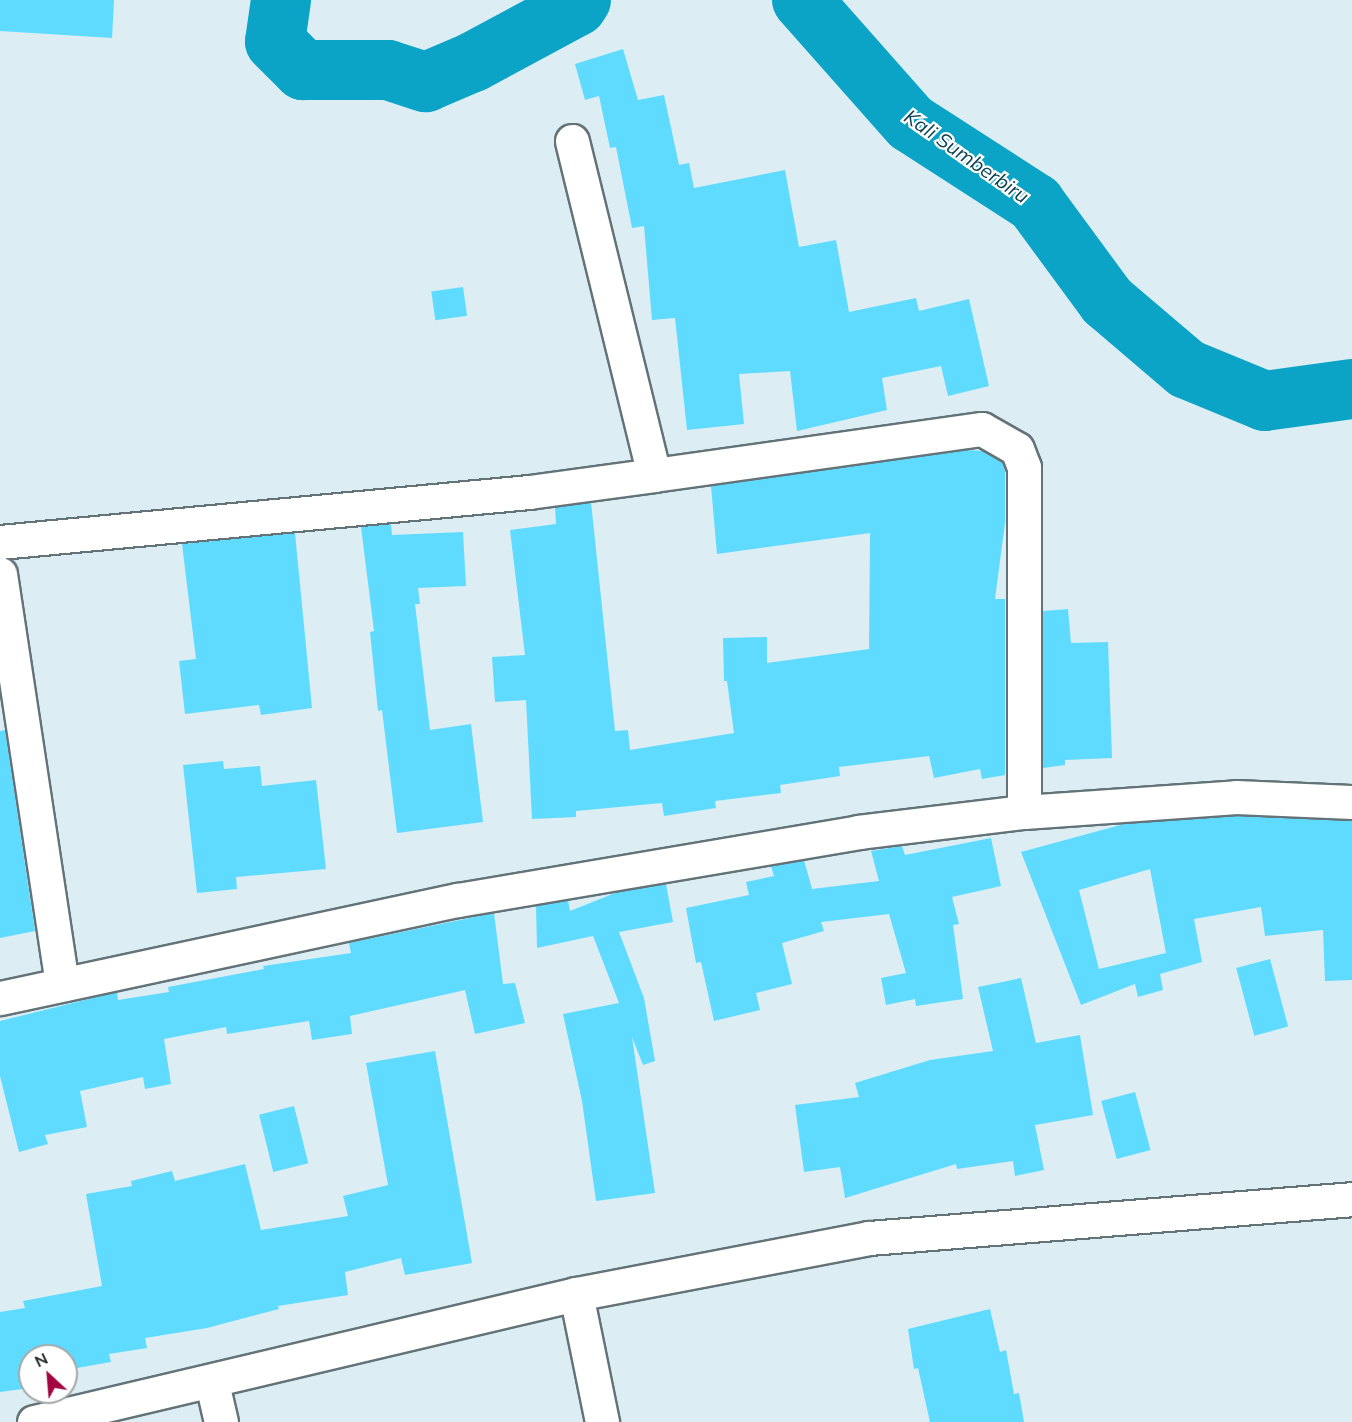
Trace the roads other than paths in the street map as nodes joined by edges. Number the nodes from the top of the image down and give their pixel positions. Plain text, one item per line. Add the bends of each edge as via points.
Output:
1 (572, 141) dead end
2 (654, 475) junction
3 (0, 542) edge
4 (0, 574) edge
5 (1352, 802) edge
6 (1024, 812) junction
7 (62, 984) junction
8 (0, 998) edge
9 (1352, 1199) edge
10 (576, 1294) junction
11 (212, 1383) junction
12 (34, 1422) edge
13 (221, 1422) edge
14 (602, 1422) edge

1 - 2 street
2 - 3 street via 530,492
2 - 6 street via 982,429 1017,449 1024,467
4 - 7 street
5 - 6 street via 1236,797
6 - 7 street via 858,832 458,900
7 - 8 street
9 - 10 street via 869,1238
10 - 11 street
10 - 14 street
11 - 12 street
11 - 13 street

